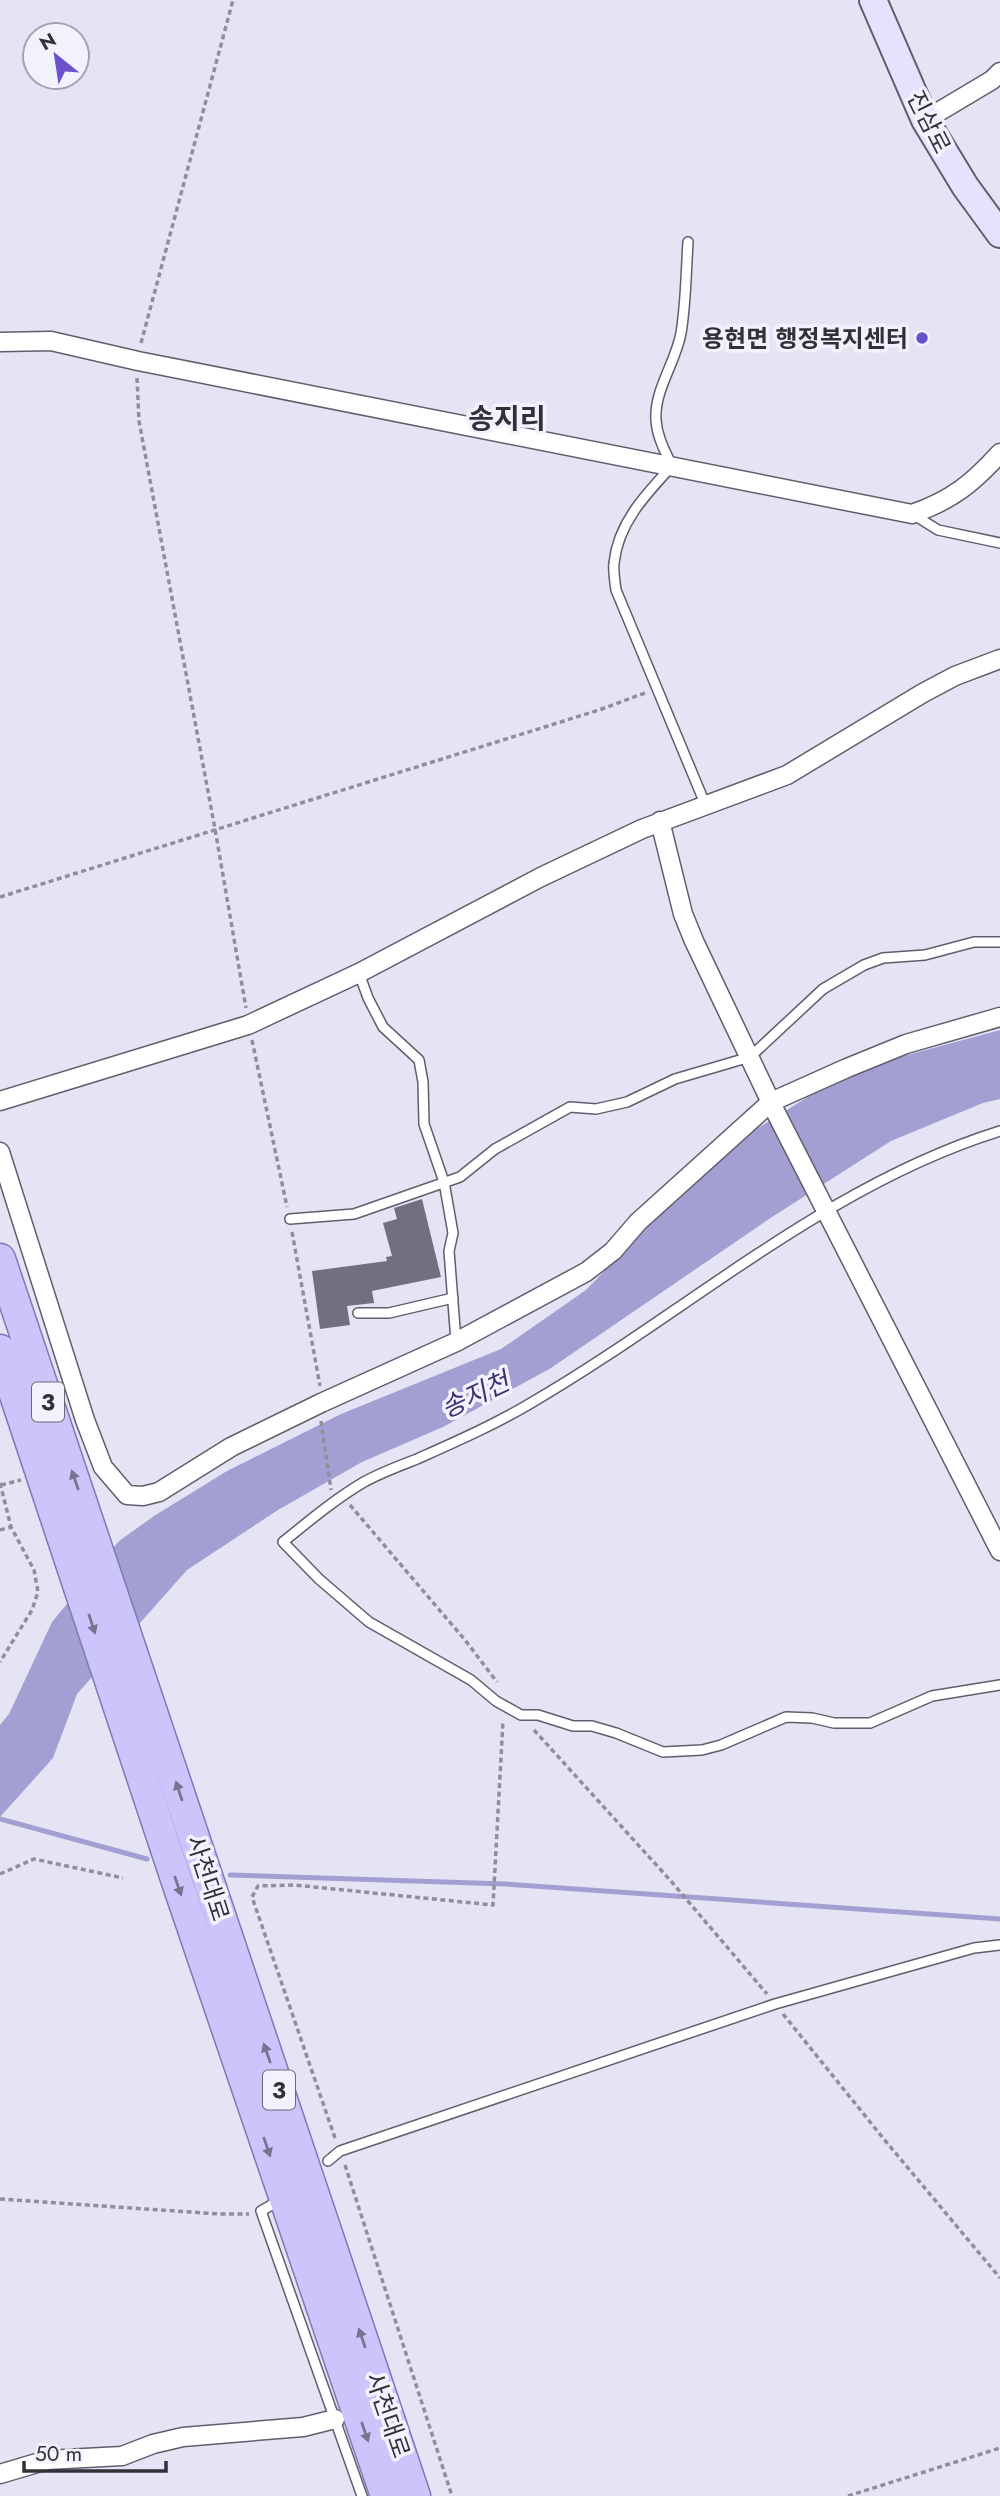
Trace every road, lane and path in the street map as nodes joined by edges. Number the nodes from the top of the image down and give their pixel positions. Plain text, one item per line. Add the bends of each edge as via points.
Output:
1 (233, 0) edge
2 (873, 0) edge
3 (1000, 72) edge
4 (925, 120) junction
5 (1000, 234) edge
6 (688, 242) dead end
7 (0, 342) edge
8 (138, 361) junction
9 (1000, 453) edge
10 (672, 466) junction
11 (912, 513) junction
12 (1000, 543) edge
13 (1000, 659) edge
14 (656, 689) junction
15 (706, 806) junction
16 (660, 821) junction
17 (215, 829) junction
18 (0, 897) edge
19 (1000, 942) edge
20 (359, 974) junction
21 (1000, 1017) edge
22 (248, 1025) junction
23 (750, 1057) junction
24 (0, 1101) edge
25 (773, 1107) junction
26 (1000, 1131) edge
27 (0, 1152) edge
28 (444, 1182) junction
29 (823, 1205) junction
30 (289, 1219) dead end
31 (0, 1259) edge
32 (453, 1298) junction
33 (358, 1313) dead end
34 (456, 1342) junction
35 (0, 1350) edge
36 (320, 1414) dead end
37 (23, 1479) dead end
38 (0, 1485) edge
39 (330, 1489) dead end
40 (10, 1527) junction
41 (0, 1530) edge
42 (1000, 1551) edge
43 (0, 1662) edge
44 (1000, 1685) edge
45 (521, 1715) junction
46 (0, 1874) edge
47 (123, 1878) dead end
48 (670, 1880) dead end
49 (1000, 1945) edge
50 (775, 2004) junction
51 (340, 2151) junction
52 (328, 2161) dead end
53 (0, 2199) edge
54 (275, 2203) dead end
55 (261, 2211) junction
56 (1000, 2278) edge
57 (335, 2419) junction
58 (1000, 2448) edge
59 (0, 2474) edge
60 (362, 2496) edge
61 (386, 2496) edge
62 (415, 2496) edge
63 (452, 2496) edge
64 (848, 2496) edge

1 - 8 path
2 - 4 street, 진삼로
3 - 4 street
4 - 5 street, 진삼로
6 - 10 lane via 682,332 657,404 660,439
7 - 8 street via 51,341
8 - 10 street
8 - 17 path via 139,421
9 - 11 street via 966,488
10 - 11 street
10 - 14 lane via 641,500 622,531 613,564 617,590
11 - 12 lane via 938,530
13 - 15 street via 923,693 788,775
14 - 15 lane
14 - 17 path
15 - 16 street
16 - 20 street via 541,877
16 - 23 street via 683,914
17 - 18 path
17 - 22 path
19 - 23 lane via 974,942 864,965 823,989
20 - 22 street
20 - 28 lane via 383,1027 419,1060 424,1124
21 - 25 street via 906,1044 847,1068
22 - 24 street
23 - 25 street
23 - 28 lane via 675,1079 627,1102 560,1111 495,1149 460,1177
25 - 29 street
25 - 34 street via 586,1272
26 - 29 lane
27 - 34 street via 85,1420 103,1467 127,1494 159,1492 231,1447
28 - 30 lane via 354,1214
28 - 32 lane via 453,1233 449,1251
29 - 42 street
29 - 45 lane via 531,1404 366,1481 283,1542 369,1622
62 -> 31 main road, 사천대로 / 3
32 - 33 lane via 389,1313
32 - 34 lane
35 -> 61 main road, 사천대로 / 3
36 - 39 path
37 - 38 path
38 - 40 path
40 - 41 path
40 - 43 path via 34,1570 38,1592
44 - 45 lane via 932,1696 870,1723 786,1717 702,1750 663,1752 616,1732
45 - 51 path via 506,1710 503,1720 494,1905 294,1885 258,1886 252,1897
46 - 47 path via 34,1859
48 - 50 path
49 - 50 lane via 974,1948
50 - 51 lane
50 - 56 path
51 - 52 lane
51 - 63 path
53 - 55 path via 219,2214
54 - 55 lane
55 - 57 lane
57 - 59 street via 303,2427 183,2437 122,2456 47,2460
57 - 60 lane
58 - 64 path

